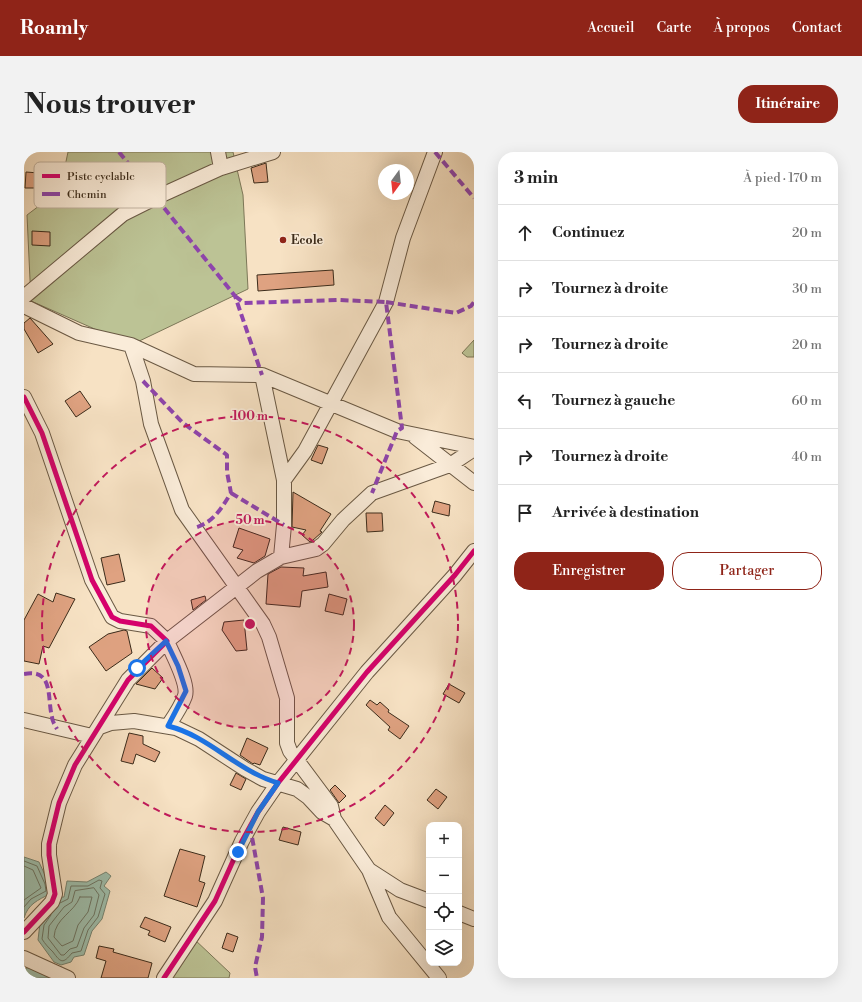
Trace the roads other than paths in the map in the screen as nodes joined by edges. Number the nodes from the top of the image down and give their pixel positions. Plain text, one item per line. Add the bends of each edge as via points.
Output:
1 (218, 152) edge
2 (274, 152) edge
3 (435, 152) edge
4 (221, 168) junction
5 (166, 193) edge
6 (135, 208) edge
7 (24, 297) edge
8 (24, 306) edge
9 (132, 345) junction
10 (262, 375) junction
11 (24, 397) edge
12 (330, 404) junction
13 (414, 435) junction
14 (474, 448) edge
15 (450, 465) junction
16 (284, 480) junction
17 (474, 483) edge
18 (474, 551) edge
19 (281, 557) junction
20 (237, 588) junction
21 (166, 641) junction
22 (24, 720) edge
23 (168, 726) junction
24 (96, 731) junction
25 (296, 758) junction
26 (278, 783) junction
27 (334, 819) junction
28 (369, 870) junction
29 (426, 900) edge
30 (462, 914) edge
31 (474, 919) edge
32 (24, 932) edge
33 (24, 958) edge
34 (68, 978) edge
35 (164, 978) edge
36 (439, 978) edge

1 - 4 street
2 - 4 street
3 - 12 street via 403,238 386,302
4 - 5 street
6 - 7 street via 123,214
8 - 9 street via 79,333
9 - 10 street via 194,374
9 - 20 street via 143,381 151,424 182,510
10 - 12 street
10 - 16 street
11 - 21 street via 42,433 94,585 112,618 151,626
12 - 13 street via 397,431
12 - 16 street via 305,451
13 - 14 street
13 - 15 street
14 - 15 street
15 - 17 street
15 - 19 street via 372,493 342,520 316,550
16 - 19 street
18 - 25 street via 367,672
19 - 20 street via 257,571
20 - 21 street
20 - 25 street via 263,624 275,651 287,698 287,743
21 - 23 street via 186,691
21 - 24 street via 128,680
22 - 24 street
23 - 24 street via 134,721 111,723
23 - 26 street via 199,739 263,779
24 - 32 street via 69,776 52,828 49,855 55,894 52,902
25 - 26 street
25 - 27 street via 331,806
26 - 27 street via 297,789 322,812
26 - 35 street via 242,841 215,901
27 - 28 street
28 - 29 street via 400,890
28 - 36 street via 389,917
30 - 31 street
33 - 34 street

